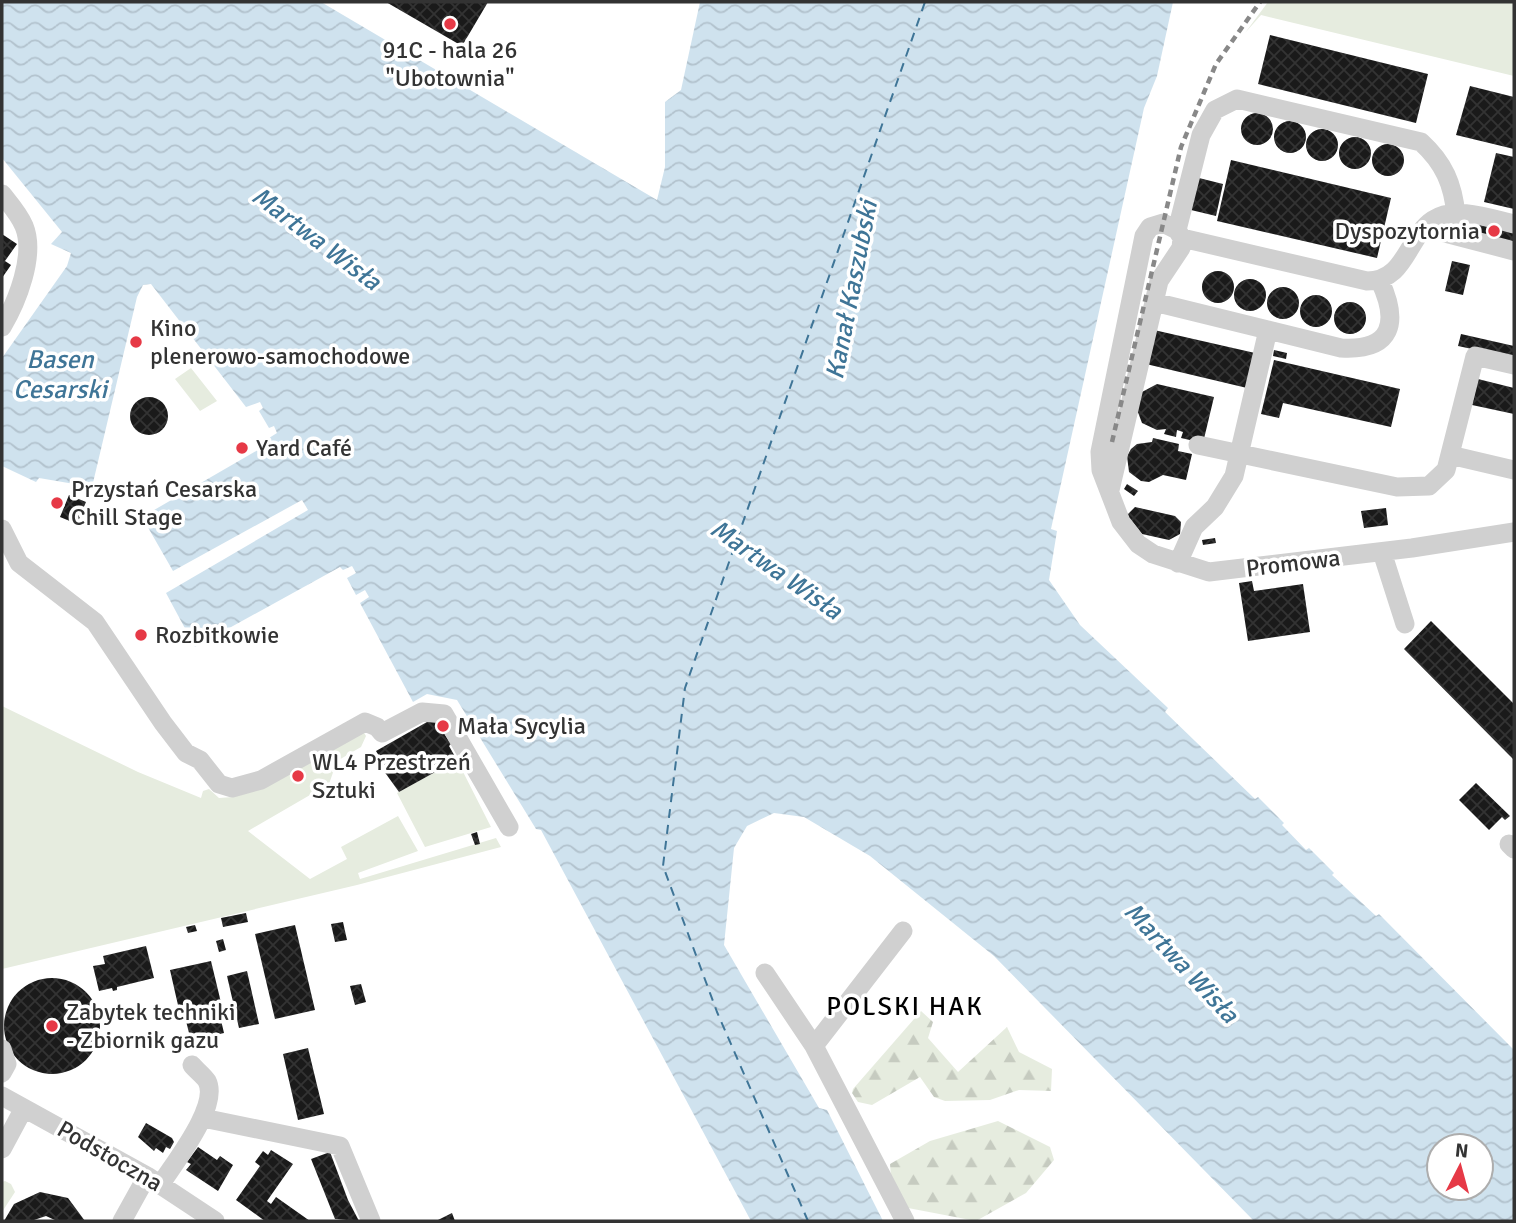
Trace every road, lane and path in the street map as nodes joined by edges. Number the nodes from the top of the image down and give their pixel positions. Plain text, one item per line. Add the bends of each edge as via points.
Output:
1 (2, 194) edge
2 (1456, 215) junction
3 (1433, 220) junction
4 (1514, 224) edge
5 (1180, 234) junction
6 (1514, 251) edge
7 (1380, 281) junction
8 (1154, 302) junction
9 (2, 327) edge
10 (1268, 330) junction
11 (1514, 365) edge
12 (1198, 445) dead end
13 (1238, 454) junction
14 (1450, 455) junction
15 (1514, 470) edge
16 (1110, 490) junction
17 (2, 529) edge
18 (1514, 532) edge
19 (1382, 552) junction
20 (1178, 563) junction
21 (10, 564) edge
22 (1405, 624) dead end
23 (509, 827) dead end
24 (902, 931) dead end
25 (765, 973) dead end
26 (814, 1046) junction
27 (2, 1049) edge
28 (192, 1065) dead end
29 (2, 1073) edge
30 (2, 1096) edge
31 (24, 1108) junction
32 (203, 1118) junction
33 (2, 1149) edge
34 (154, 1180) junction
35 (122, 1221) edge
36 (215, 1221) edge
37 (372, 1221) edge
38 (905, 1221) edge

1 - 9 street via 18,214 27,238 23,273
2 - 3 street
2 - 4 street
2 - 5 street via 1447,173 1421,142 1237,99 1215,110 1201,135
3 - 6 street via 1445,233
3 - 7 street via 1393,272
5 - 7 street
5 - 8 street via 1181,248 1159,281
5 - 16 street, Promowa via 1157,223 1144,236 1102,436 1101,470
7 - 10 street via 1391,305 1386,332 1377,344 1341,348
8 - 10 street
8 - 16 street
10 - 13 street
11 - 14 street via 1475,356
12 - 13 street
13 - 14 street via 1414,489 1439,479
13 - 20 street via 1228,489 1194,527
14 - 15 street
16 - 20 street, Promowa via 1121,522 1138,544
17 - 21 street
18 - 19 street, Promowa
19 - 20 street, Promowa via 1209,572
19 - 22 street
21 - 23 street via 95,622 163,723 219,785 232,788 261,780 365,722 382,733 422,712 444,714
24 - 26 street
25 - 26 street
26 - 38 street
27 - 29 street via 7,1064
28 - 32 street via 207,1081 209,1101
30 - 31 street, Podstoczna
31 - 33 street
31 - 34 street, Podstoczna
32 - 34 street
32 - 37 street via 340,1146
34 - 35 street
34 - 36 street, Podstoczna

